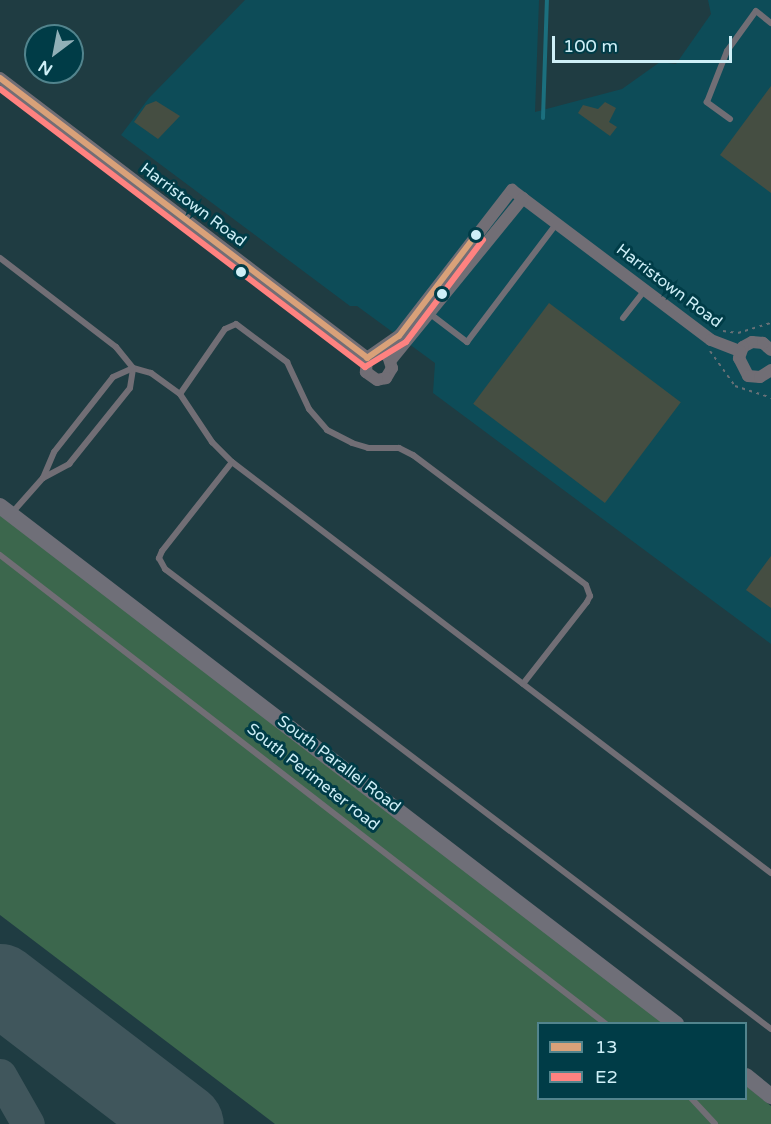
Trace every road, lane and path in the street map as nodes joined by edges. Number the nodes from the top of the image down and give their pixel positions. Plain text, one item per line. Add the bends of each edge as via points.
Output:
1 (771, 22) edge
2 (0, 78) edge
3 (730, 119) dead end
4 (523, 198) junction
5 (557, 223) junction
6 (0, 258) edge
7 (645, 290) junction
8 (428, 312) junction
9 (623, 318) dead end
10 (771, 323) edge
11 (721, 334) dead end
12 (770, 348) edge
13 (740, 351) junction
14 (380, 352) junction
15 (367, 358) junction
16 (391, 360) junction
17 (133, 368) junction
18 (771, 371) edge
19 (180, 394) junction
20 (232, 462) junction
21 (43, 478) junction
22 (6, 510) edge
23 (0, 555) edge
24 (523, 684) junction
25 (771, 873) edge
26 (605, 1022) edge
27 (675, 1022) edge
28 (771, 1029) edge
29 (747, 1078) edge
30 (771, 1096) edge
31 (693, 1100) edge
32 (715, 1124) edge

1 - 3 lane via 756,11 727,51 708,102
2 - 15 street, Harristown Road
4 - 5 street, Harristown Road
4 - 8 street, Harristown Road
4 - 14 street, Harristown Road via 512,190 399,336
5 - 7 street, Harristown Road
5 - 8 lane via 467,342
6 - 17 lane via 112,343
7 - 9 lane
7 - 13 street, Harristown Road via 711,340
8 - 16 street, Harristown Road
10 - 11 path via 738,333 725,330
12 - 13 street via 752,342
13 - 18 street via 739,365 748,376 760,377
14 - 15 street, Harristown Road
14 - 16 street
15 - 16 street, Harristown Road via 366,372 377,380 389,375
17 - 19 lane via 151,374
17 - 21 lane via 112,377 54,452
17 - 21 lane via 130,388 69,464
19 - 20 lane via 212,442
19 - 24 lane via 225,329 236,324 287,362 309,409 327,430 360,446 399,448 412,455 586,585 590,596 587,602
20 - 24 lane
20 - 28 lane via 162,551 159,558 165,569
21 - 22 lane
22 - 27 main road, South Parallel Road
23 - 26 lane, South Perimeter road
24 - 25 lane
29 - 30 main road
31 - 32 lane

